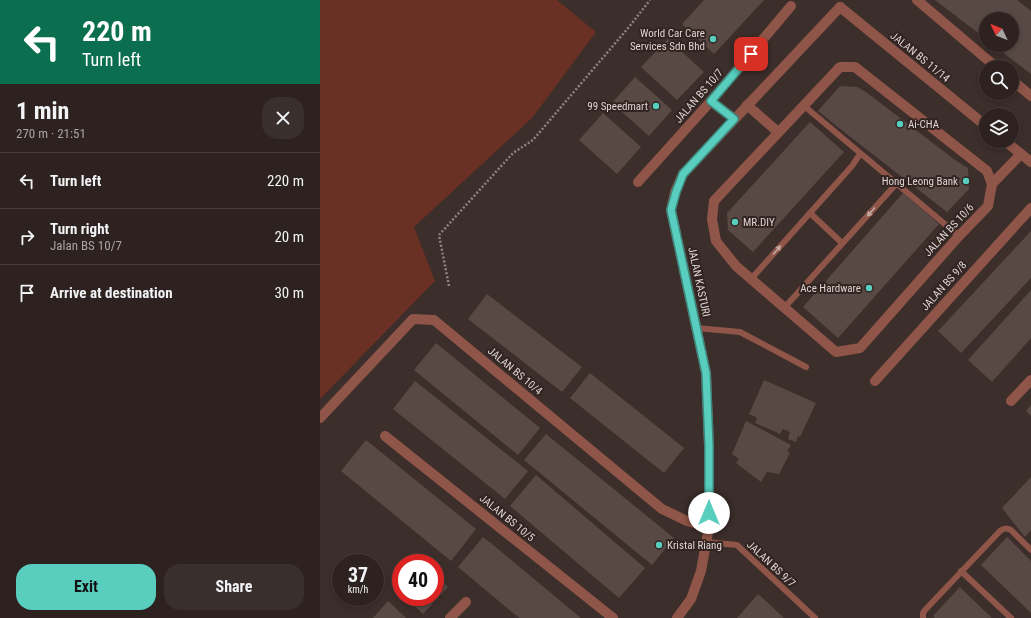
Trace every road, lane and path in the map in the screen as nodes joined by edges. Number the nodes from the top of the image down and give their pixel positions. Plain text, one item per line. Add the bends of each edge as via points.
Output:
1 (650, 0) edge
2 (917, 0) edge
3 (840, 4) edge
4 (792, 6) dead end
5 (988, 60) edge
6 (1019, 86) edge
7 (1031, 96) edge
8 (711, 101) junction
9 (747, 104) junction
10 (803, 105) junction
11 (734, 119) junction
12 (979, 120) edge
13 (778, 132) junction
14 (1014, 148) edge
15 (860, 154) junction
16 (1021, 154) junction
17 (1031, 162) edge
18 (638, 182) dead end
19 (897, 183) junction
20 (992, 184) junction
21 (1031, 208) edge
22 (810, 213) junction
23 (959, 236) junction
24 (842, 244) junction
25 (751, 279) junction
26 (449, 286) dead end
27 (785, 307) junction
28 (696, 328) junction
29 (806, 367) dead end
30 (1031, 380) edge
31 (875, 381) dead end
32 (1011, 401) dead end
33 (320, 418) edge
34 (385, 436) dead end
35 (709, 527) junction
36 (706, 542) junction
37 (1031, 550) edge
38 (961, 571) junction
39 (466, 602) dead end
40 (450, 618) edge
41 (614, 618) edge
42 (677, 618) edge
43 (815, 618) edge
44 (923, 618) edge
45 (1011, 618) edge

1 - 26 path via 533,140 513,153 439,235
2 - 5 street
3 - 9 street, JALAN KASTURI
3 - 12 street, JALAN BS 11/14
4 - 8 street, JALAN BS 10/7
6 - 7 street
8 - 11 street
8 - 18 street, JALAN BS 10/7
9 - 11 street, JALAN KASTURI
9 - 13 street
10 - 13 street, JALAN BS 10/6
10 - 15 lane
10 - 20 street, JALAN BS 10/6 via 840,67 855,67 986,171
11 - 28 street, JALAN KASTURI via 683,174 671,210
13 - 25 street, JALAN BS 10/6 via 714,201 712,219 716,241 736,266
14 - 16 street
15 - 19 lane
15 - 22 lane
16 - 17 street
16 - 20 street
19 - 23 lane
19 -> 24 lane
20 - 23 street, JALAN BS 10/6 via 988,206
21 - 31 street, JALAN BS 9/8
22 - 24 lane
25 -> 22 lane
23 - 27 street, JALAN BS 10/6 via 860,348 836,352
24 - 27 lane
25 - 27 street, JALAN BS 10/6
28 - 29 lane via 740,332
28 - 35 street, JALAN KASTURI via 706,373
30 - 32 street
33 - 35 street, JALAN BS 10/4 via 413,320 434,320 662,509 687,521
34 - 41 street, JALAN BS 10/5
35 - 36 street, JALAN KASTURI
36 - 42 street, JALAN KASTURI via 701,571 691,599
36 - 43 lane, JALAN BS 9/7 via 736,545
37 - 38 lane via 1011,530 1003,529
38 - 44 lane via 925,610
38 - 45 lane
39 - 40 street

